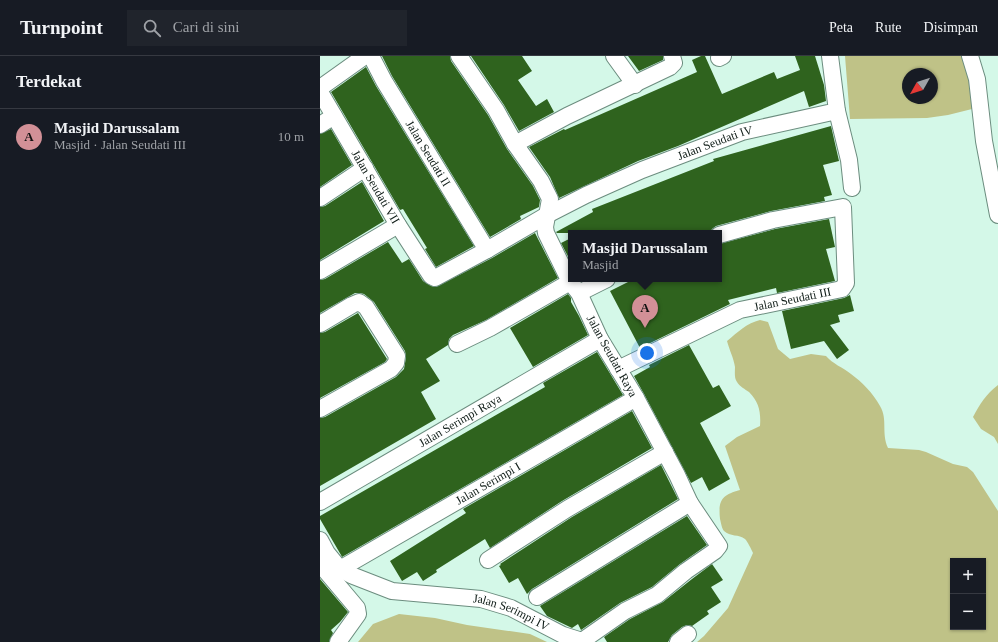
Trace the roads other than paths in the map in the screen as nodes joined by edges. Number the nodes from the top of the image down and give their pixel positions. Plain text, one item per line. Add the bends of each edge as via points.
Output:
1 (365, 56) edge
2 (371, 56) edge
3 (459, 56) edge
4 (614, 56) edge
5 (672, 56) edge
6 (830, 56) edge
7 (970, 56) edge
8 (635, 85) junction
9 (320, 88) edge
10 (320, 92) edge
11 (837, 111) junction
12 (334, 116) junction
13 (320, 125) edge
14 (514, 144) junction
15 (365, 168) junction
16 (852, 188) dead end
17 (320, 198) edge
18 (547, 215) junction
19 (998, 215) edge
20 (398, 225) junction
21 (722, 234) edge
22 (487, 250) junction
23 (320, 271) edge
24 (568, 275) edge
25 (571, 282) edge
26 (595, 282) edge
27 (574, 287) junction
28 (320, 324) edge
29 (600, 339) junction
30 (457, 344) dead end
31 (618, 369) junction
32 (636, 398) junction
33 (320, 409) edge
34 (665, 452) junction
35 (320, 502) edge
36 (690, 503) junction
37 (320, 540) edge
38 (715, 551) joint
39 (488, 560) dead end
40 (320, 564) edge
41 (340, 569) junction
42 (537, 597) dead end
43 (583, 641) edge
44 (338, 642) edge

1 - 9 street
2 - 22 street, Jalan Seudati II
3 - 14 street, Jalan Seudati Raya via 496,110
4 - 8 street
5 - 8 street via 674,63 670,68
6 - 11 street
7 - 19 street via 977,79 984,141
8 - 14 street
10 - 12 street, Jalan Seudati VII
11 - 16 street via 849,160
11 - 18 street, Jalan Seudati IV via 742,132 642,170
12 - 13 street
12 - 15 street, Jalan Seudati VII
14 - 18 street, Jalan Seudati Raya via 549,196
15 - 17 street
15 - 20 street, Jalan Seudati VII
18 - 22 street
18 - 24 street, Jalan Seudati Raya via 546,233
20 - 22 street, Jalan Seudati VII via 431,276 435,278
20 - 23 street
21 - 31 street, Jalan Seudati III via 773,220 843,207 846,283 842,289 740,310
25 - 27 street, Jalan Seudati Raya
26 - 27 street
27 - 29 street, Jalan Seudati Raya
27 - 30 street
28 - 33 street via 359,302 366,307 396,356 396,363 391,369
29 - 31 street, Jalan Seudati Raya
29 - 35 street, Jalan Serimpi Raya
31 - 32 street, Jalan Seudati Raya
32 - 34 street, Jalan Seudati Raya
32 - 41 street, Jalan Serimpi I
34 - 36 street, Jalan Seudati Raya
34 - 39 street via 567,509
36 - 38 street, Jalan Seudati Raya via 719,544
36 - 42 street
37 - 41 street, Jalan Serimpi IV
38 - 43 street, Jalan Serimpi IV via 657,595 626,611
40 - 44 street via 357,608 358,614
41 - 43 street, Jalan Serimpi IV via 392,590 481,599 511,608 563,635

